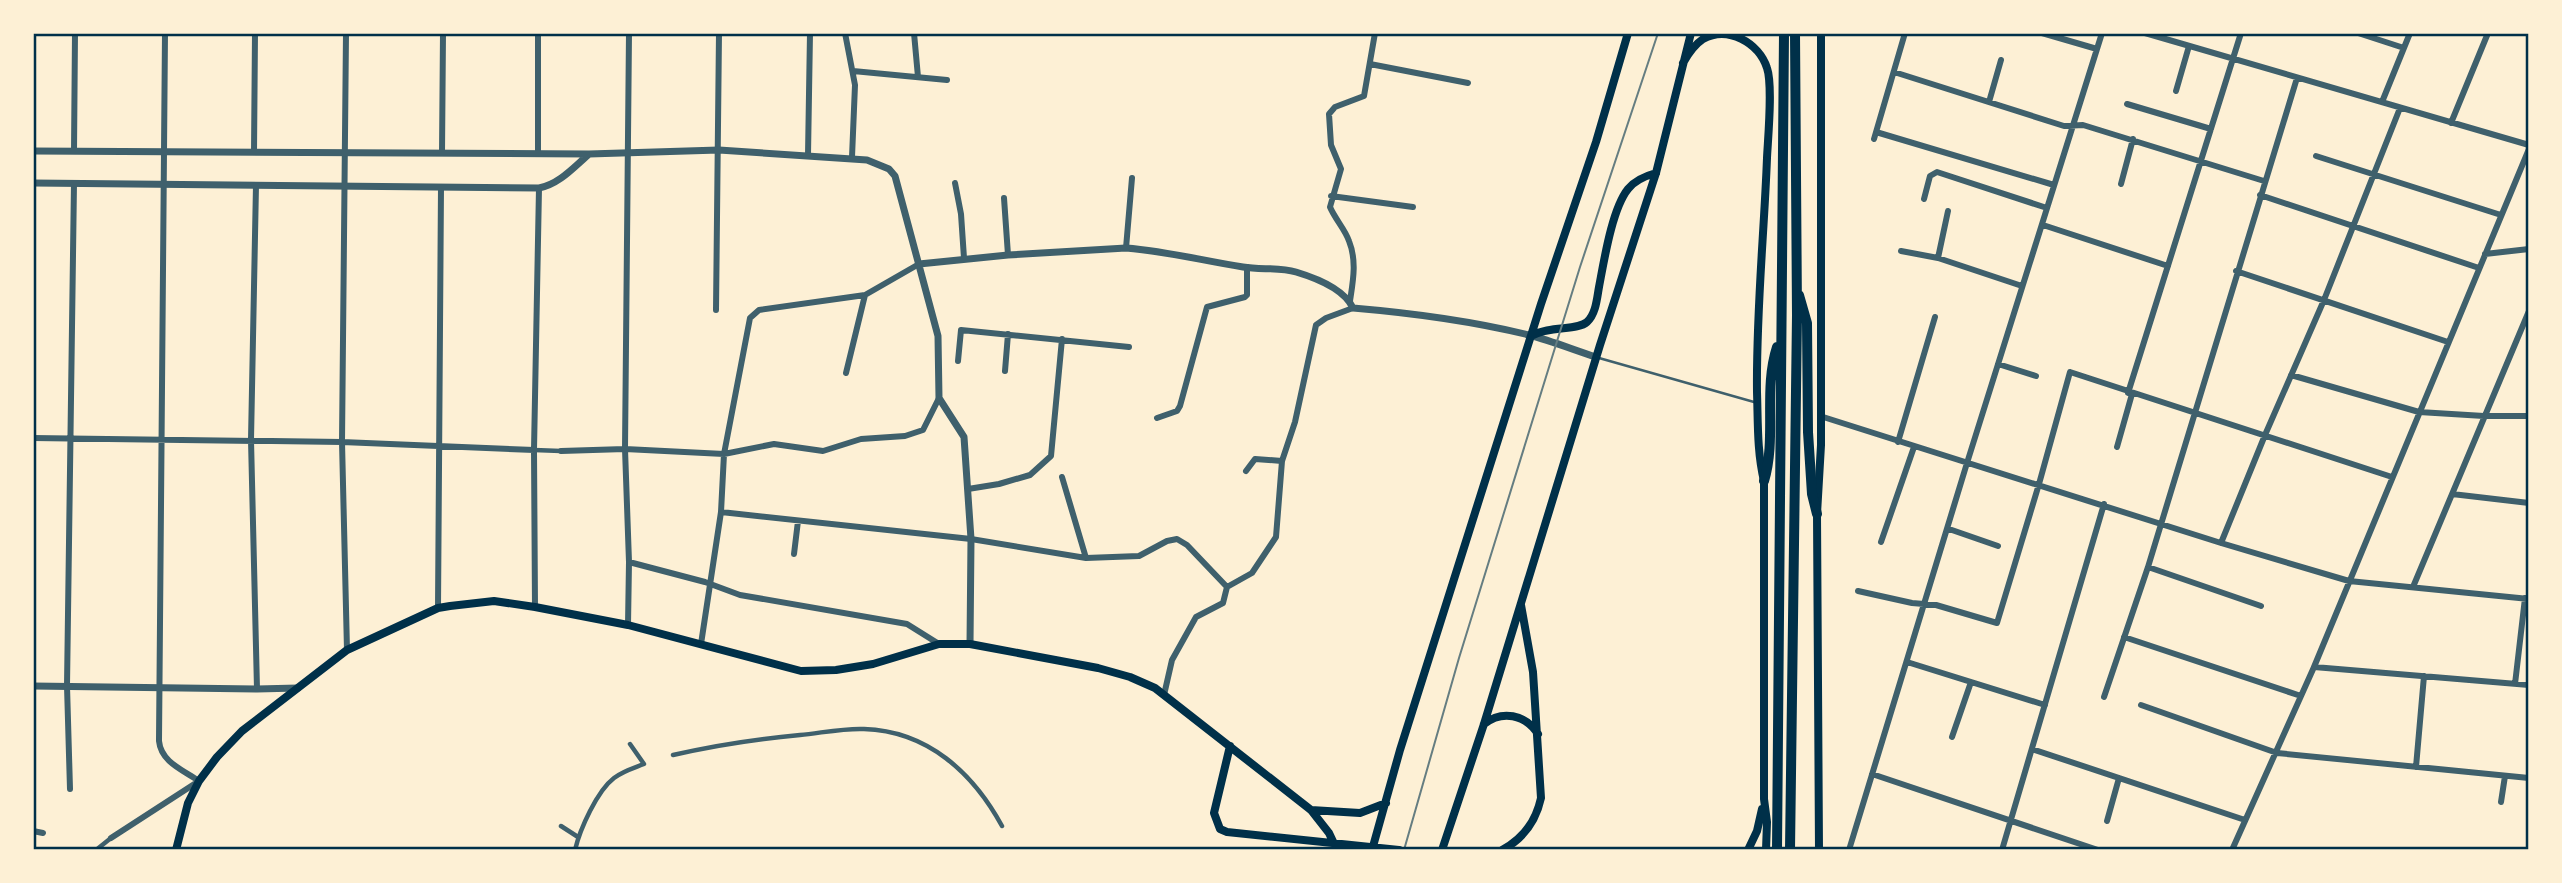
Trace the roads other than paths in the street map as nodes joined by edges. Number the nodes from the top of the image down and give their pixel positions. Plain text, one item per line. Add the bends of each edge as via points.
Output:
1 (75, 33) edge
2 (165, 33) edge
3 (255, 33) edge
4 (346, 33) edge
5 (443, 33) edge
6 (538, 33) edge
7 (629, 33) edge
8 (719, 33) edge
9 (810, 33) edge
10 (845, 33) edge
11 (914, 33) edge
12 (1375, 33) edge
13 (1628, 33) edge
14 (1691, 33) edge
15 (1784, 33) edge
16 (1796, 33) edge
17 (1821, 33) edge
18 (1905, 33) edge
19 (2042, 33) edge
20 (2102, 33) edge
21 (2146, 33) edge
22 (2241, 33) edge
23 (2358, 33) edge
24 (2410, 33) edge
25 (2488, 33) edge
26 (2189, 46) junction
27 (2404, 48) junction
28 (2097, 50) junction
29 (2233, 59) junction
30 (2001, 60) dead end
31 (1682, 63) junction
32 (1370, 64) junction
33 (853, 71) junction
34 (1894, 72) junction
35 (918, 77) junction
36 (2297, 78) junction
37 (947, 80) dead end
38 (1468, 83) dead end
39 (2176, 91) dead end
40 (1989, 102) junction
41 (2382, 102) junction
42 (2127, 104) dead end
43 (2400, 108) junction
44 (2451, 123) junction
45 (2073, 125) junction
46 (2211, 129) junction
47 (2133, 139) junction
48 (2529, 147) edge
49 (719, 150) junction
50 (33, 151) edge
51 (74, 151) junction
52 (629, 151) junction
53 (164, 152) junction
54 (254, 152) junction
55 (345, 153) junction
56 (442, 153) junction
57 (538, 153) junction
58 (589, 154) junction
59 (808, 155) junction
60 (2316, 156) dead end
61 (852, 157) junction
62 (2202, 161) junction
63 (1656, 173) junction
64 (2375, 174) junction
65 (2529, 175) edge
66 (2518, 176) junction
67 (1132, 178) dead end
68 (2264, 181) junction
69 (33, 183) edge
70 (74, 183) junction
71 (955, 183) dead end
72 (164, 184) junction
73 (2121, 184) dead end
74 (256, 185) junction
75 (2054, 185) junction
76 (345, 186) junction
77 (441, 187) junction
78 (539, 188) junction
79 (2260, 195) junction
80 (1331, 196) junction
81 (1004, 198) dead end
82 (1924, 199) dead end
83 (1413, 207) dead end
84 (2047, 208) junction
85 (1948, 211) dead end
86 (2501, 215) junction
87 (2043, 225) junction
88 (2354, 225) junction
89 (1126, 248) junction
90 (2529, 249) edge
91 (1901, 251) dead end
92 (2486, 254) junction
93 (1008, 255) junction
94 (964, 258) junction
95 (1938, 258) junction
96 (919, 264) junction
97 (2168, 265) junction
98 (1247, 267) junction
99 (2479, 268) junction
100 (2236, 271) junction
101 (2022, 286) junction
102 (1797, 292) junction
103 (865, 295) junction
104 (2324, 300) junction
105 (1352, 305) junction
106 (716, 310) dead end
107 (2529, 311) edge
108 (1935, 317) dead end
109 (2519, 333) junction
110 (2529, 333) edge
111 (1008, 334) junction
112 (1781, 335) junction
113 (1531, 336) junction
114 (1062, 339) junction
115 (2448, 342) junction
116 (1129, 347) dead end
117 (1596, 357) junction
118 (958, 361) dead end
119 (1998, 364) junction
120 (1005, 371) dead end
121 (846, 373) dead end
122 (2291, 374) junction
123 (2036, 376) dead end
124 (2130, 393) junction
125 (939, 398) junction
126 (1758, 403) junction
127 (2194, 412) junction
128 (2419, 412) junction
129 (1821, 416) junction
130 (2484, 416) junction
131 (2529, 416) edge
132 (1157, 418) dead end
133 (2265, 435) junction
134 (33, 438) edge
135 (69, 438) junction
136 (160, 439) junction
137 (251, 440) junction
138 (342, 442) junction
139 (1898, 442) junction
140 (439, 445) junction
141 (1914, 447) junction
142 (2117, 447) dead end
143 (625, 449) junction
144 (534, 450) junction
145 (561, 451) joint
146 (724, 454) junction
147 (1282, 461) junction
148 (1967, 463) junction
149 (1247, 471) dead end
150 (1062, 477) dead end
151 (2392, 477) junction
152 (1764, 481) junction
153 (2039, 484) junction
154 (968, 489) junction
155 (2452, 494) junction
156 (2529, 503) edge
157 (2104, 504) junction
158 (721, 512) junction
159 (1817, 514) junction
160 (798, 521) junction
161 (2160, 523) junction
162 (1949, 528) junction
163 (971, 539) junction
164 (1881, 542) dead end
165 (2221, 543) junction
166 (1998, 546) dead end
167 (793, 554) dead end
168 (1086, 558) junction
169 (629, 562) junction
170 (2148, 567) junction
171 (2349, 581) junction
172 (711, 585) junction
173 (1227, 587) junction
174 (2413, 587) junction
175 (1858, 591) dead end
176 (2527, 598) edge
177 (1521, 602) junction
178 (1926, 604) junction
179 (2261, 606) dead end
180 (535, 607) junction
181 (438, 608) junction
182 (628, 625) junction
183 (2124, 637) junction
184 (701, 644) junction
185 (939, 644) junction
186 (970, 644) junction
187 (347, 650) junction
188 (1907, 662) junction
189 (2314, 667) junction
190 (2424, 676) junction
191 (1972, 682) junction
192 (2515, 684) junction
193 (2529, 685) edge
194 (33, 686) edge
195 (67, 686) junction
196 (158, 686) junction
197 (299, 688) junction
198 (257, 689) junction
199 (1164, 695) junction
200 (2301, 696) junction
201 (2104, 697) dead end
202 (2045, 705) junction
203 (2141, 705) dead end
204 (1484, 724) junction
205 (1539, 735) junction
206 (1952, 737) dead end
207 (630, 744) dead end
208 (1230, 746) junction
209 (2032, 750) junction
210 (2277, 753) junction
211 (673, 755) dead end
212 (2416, 767) junction
213 (1872, 774) junction
214 (2505, 776) junction
215 (2119, 778) junction
216 (2529, 778) edge
217 (199, 781) junction
218 (70, 789) dead end
219 (1764, 799) junction
220 (2501, 802) dead end
221 (1386, 803) junction
222 (1311, 810) junction
223 (2245, 820) junction
224 (2011, 821) junction
225 (2107, 821) dead end
226 (561, 826) dead end
227 (1002, 826) dead end
228 (33, 831) edge
229 (43, 833) dead end
230 (578, 837) junction
231 (111, 838) joint
232 (96, 850) edge
233 (176, 850) edge
234 (575, 850) edge
235 (1337, 850) edge
236 (1372, 850) edge
237 (1399, 850) edge
238 (1442, 850) edge
239 (1502, 850) edge
240 (1748, 850) edge
241 (1766, 850) edge
242 (1777, 850) edge
243 (1790, 850) edge
244 (1817, 850) edge
245 (1849, 850) edge
246 (2002, 850) edge
247 (2098, 850) edge
248 (2232, 850) edge

1 - 51 street
2 - 53 street
3 - 54 street
4 - 55 street
5 - 56 street
6 - 57 street
7 - 52 street
8 - 49 street
9 - 59 street
10 - 33 street
11 - 35 street
12 - 32 street
13 - 113 main road
14 - 31 main road
15 - 112 highway
16 - 102 highway
17 - 129 main road
18 - 34 street
19 - 28 street
20 - 28 street
21 - 26 street
22 - 29 street
23 - 27 street
24 - 27 street
25 - 44 street
26 - 29 street
26 - 39 street
27 - 41 street
28 - 45 street
29 - 36 street
29 - 46 street
30 - 40 street
31 - 63 main road
31 - 126 main road via 1704,39 1727,34 1753,44 1768,69
32 - 38 street
32 - 80 street via 1364,96 1329,114 1331,145 1341,169
33 - 35 street
33 - 61 street
34 - 40 street
34 - 75 street via 1875,135
35 - 37 street
36 - 41 street
36 - 68 street
40 - 45 street
41 - 43 street
42 - 46 street
43 - 44 street
43 - 64 street
44 - 48 street
45 - 47 street
45 - 75 street
46 - 62 street
47 - 62 street
47 - 73 street
48 - 66 street
49 - 52 street
49 - 59 street
49 - 106 street
50 - 51 street
51 - 53 street
52 - 58 street
52 - 143 street
53 - 54 street
53 - 72 street
54 - 55 street
55 - 56 street
55 - 76 street
56 - 57 street
57 - 58 street
58 - 78 street via 560,179
59 - 61 street
60 - 64 street
61 - 96 street via 880,164 895,176
62 - 68 street
62 - 97 street
63 - 113 main road via 1636,181 1623,198 1590,318 1580,326 1546,329
63 - 117 main road
64 - 86 street
64 - 88 street
65 - 66 street
66 - 86 street
67 - 89 street
68 - 79 street
69 - 70 street
70 - 72 street
70 - 135 street
71 - 94 street
72 - 74 street
72 - 136 street
74 - 76 street
74 - 137 street
75 - 84 street
76 - 77 street
76 - 138 street
77 - 78 street
77 - 140 street
78 - 144 street
79 - 88 street
79 - 100 street
80 - 83 street
80 - 105 street via 1330,207 1349,239 1353,257
81 - 93 street
82 - 84 street via 1930,176 1937,172
84 - 87 street
85 - 95 street
86 - 92 street
87 - 97 street
87 - 101 street
88 - 99 street
88 - 104 street
89 - 93 street
89 - 98 street
90 - 92 street
91 - 95 street
92 - 99 street
93 - 94 street
94 - 96 street
95 - 101 street
96 - 103 street
96 - 125 street via 938,336
97 - 124 street
98 - 105 street via 1292,270 1335,289
98 - 132 street via 1247,295 1207,307 1180,406
99 - 115 street
100 - 104 street
100 - 127 street
101 - 119 street
102 - 159 highway via 1807,323 1808,432
102 - 243 highway
103 - 121 street
103 - 146 street via 759,310 750,318
104 - 115 street
104 - 122 street
105 - 113 street
105 - 147 street via 1316,325
107 - 109 street
108 - 139 street
109 - 110 street
109 - 130 street
111 - 114 street
111 - 118 street via 961,330
111 - 120 street
112 - 152 highway via 1772,367
112 - 242 highway
113 - 117 street
113 - 221 main road
114 - 116 street
114 - 154 street via 1051,456 1030,475
115 - 128 street
117 - 126 lane
117 - 177 main road
119 - 123 street
119 - 148 street
122 - 128 street
122 - 133 street
124 - 127 street
124 - 142 street
124 - 153 street via 2070,372
125 - 146 street via 923,430 905,436 861,439 823,451 774,444
125 - 154 street via 964,437
126 - 152 main road
127 - 133 street
127 - 161 street
128 - 130 street
128 - 151 street
129 - 139 street
129 - 159 main road
130 - 131 street
130 - 155 street
133 - 151 street
133 - 165 street
134 - 135 street
135 - 136 street
135 - 195 street
136 - 137 street
136 - 196 street
137 - 138 street
137 - 198 street
138 - 140 street
138 - 187 street
139 - 141 street
140 - 144 street
140 - 181 street
141 - 148 street
141 - 164 street
143 - 145 street
143 - 146 street
143 - 169 street
144 - 145 street
144 - 180 street
146 - 158 street
147 - 149 street via 1255,459
147 - 173 street via 1276,537 1252,573
148 - 153 street
148 - 162 street
150 - 168 street
151 - 171 street
152 - 219 main road
153 - 157 street
153 - 178 street via 1997,623
154 - 163 street
155 - 156 street
155 - 174 street
157 - 161 street
157 - 202 street
158 - 160 street
158 - 172 street
159 - 244 main road
160 - 163 street
160 - 167 street
161 - 165 street
161 - 170 street
162 - 166 street
162 - 178 street
163 - 168 street
163 - 186 street
165 - 171 street
168 - 173 street via 1139,556 1177,539
169 - 172 street
169 - 182 street
170 - 179 street
170 - 183 street
171 - 174 street
171 - 189 street
172 - 184 street
172 - 185 street via 740,596 907,624
173 - 199 street via 1223,603 1196,617 1172,660
174 - 176 street
175 - 178 street
176 - 192 street
177 - 204 main road
177 - 205 main road
178 - 188 street
180 - 181 main road via 494,601
180 - 182 main road
181 - 187 main road
182 - 184 main road
183 - 200 street
183 - 201 street
184 - 185 main road via 800,671 873,664
185 - 186 main road
186 - 199 main road via 1114,672
187 - 197 main road
188 - 191 street
188 - 213 street
189 - 190 street
189 - 200 street
190 - 192 street
190 - 212 street
191 - 202 street
191 - 206 street
192 - 193 street
194 - 195 street
195 - 196 street
195 - 218 street
196 - 198 street
196 - 217 street via 160,752
197 - 198 street
197 - 217 main road via 242,731
199 - 208 main road
200 - 210 street
202 - 209 street
203 - 210 street
204 - 205 main road via 1495,717 1515,716
204 - 238 main road
205 - 239 main road via 1540,805 1530,827
207 - 230 street via 644,764 613,778
208 - 222 main road
208 - 237 main road via 1214,813 1220,829
209 - 215 street
209 - 224 street
210 - 212 street
210 - 223 street
211 - 227 street via 732,742 863,729 903,734 943,754 988,800
212 - 214 street
213 - 224 street
213 - 245 street
214 - 216 street
214 - 220 street
215 - 223 street
215 - 225 street
217 - 231 street
217 - 233 main road
219 - 240 main road
219 - 241 main road
221 - 222 main road via 1360,813
221 - 236 main road
222 - 235 main road
223 - 248 street
224 - 246 street
224 - 247 street
226 - 230 street
228 - 229 street
230 - 234 street
231 - 232 street

